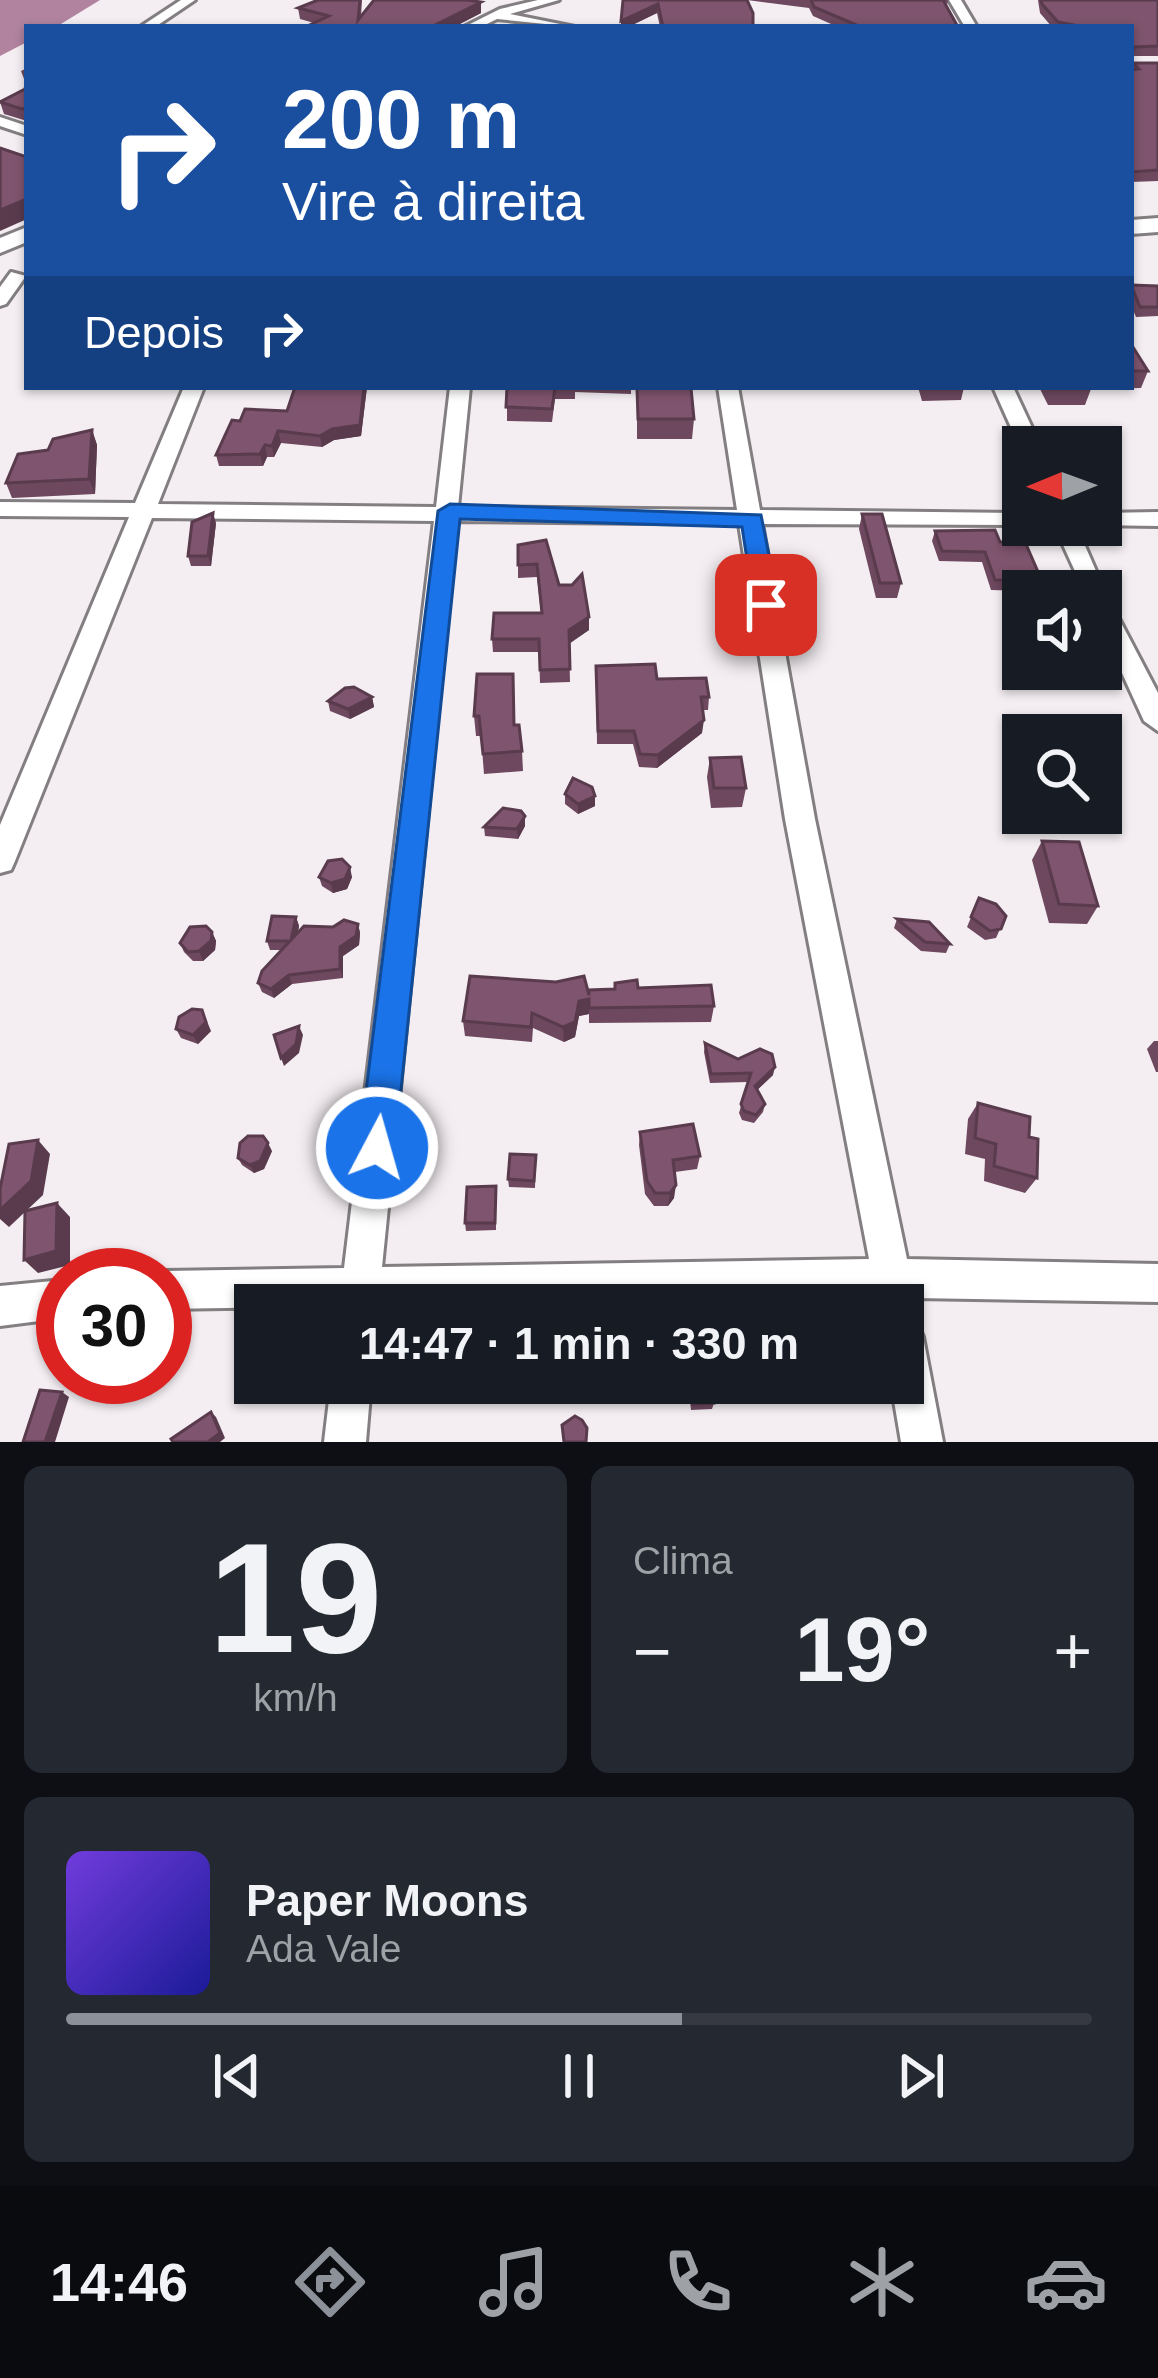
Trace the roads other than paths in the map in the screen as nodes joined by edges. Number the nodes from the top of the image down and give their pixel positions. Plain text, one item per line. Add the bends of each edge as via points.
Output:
1 (188, 0) edge
2 (554, 0) edge
3 (495, 16) junction
4 (151, 24) edge
5 (477, 24) edge
6 (548, 24) edge
7 (17, 276) dead end
8 (0, 300) edge
9 (193, 390) edge
10 (460, 390) edge
11 (729, 390) edge
12 (1004, 390) edge
13 (1021, 426) edge
14 (0, 509) edge
15 (143, 509) junction
16 (450, 511) junction
17 (1158, 519) edge
18 (753, 520) junction
19 (1002, 520) edge
20 (1122, 520) edge
21 (1122, 646) edge
22 (1158, 722) edge
23 (0, 861) edge
24 (1158, 1283) edge
25 (361, 1284) edge
26 (893, 1284) edge
27 (192, 1291) edge
28 (924, 1291) edge
29 (234, 1292) edge
30 (36, 1302) edge
31 (0, 1306) edge
32 (349, 1404) edge
33 (915, 1404) edge
34 (345, 1442) edge
35 (922, 1442) edge

1 - 4 street
2 - 3 street
3 - 5 street
3 - 6 street
7 - 8 street
9 - 15 street
10 - 16 street
11 - 18 street
12 - 13 street
14 - 15 street
15 - 16 street
15 - 23 street
16 - 18 street
16 - 25 street
17 - 20 street
18 - 19 street
18 - 26 street via 800,819
21 - 22 street
24 - 28 street
27 - 29 street
30 - 31 street
32 - 34 street
33 - 35 street

